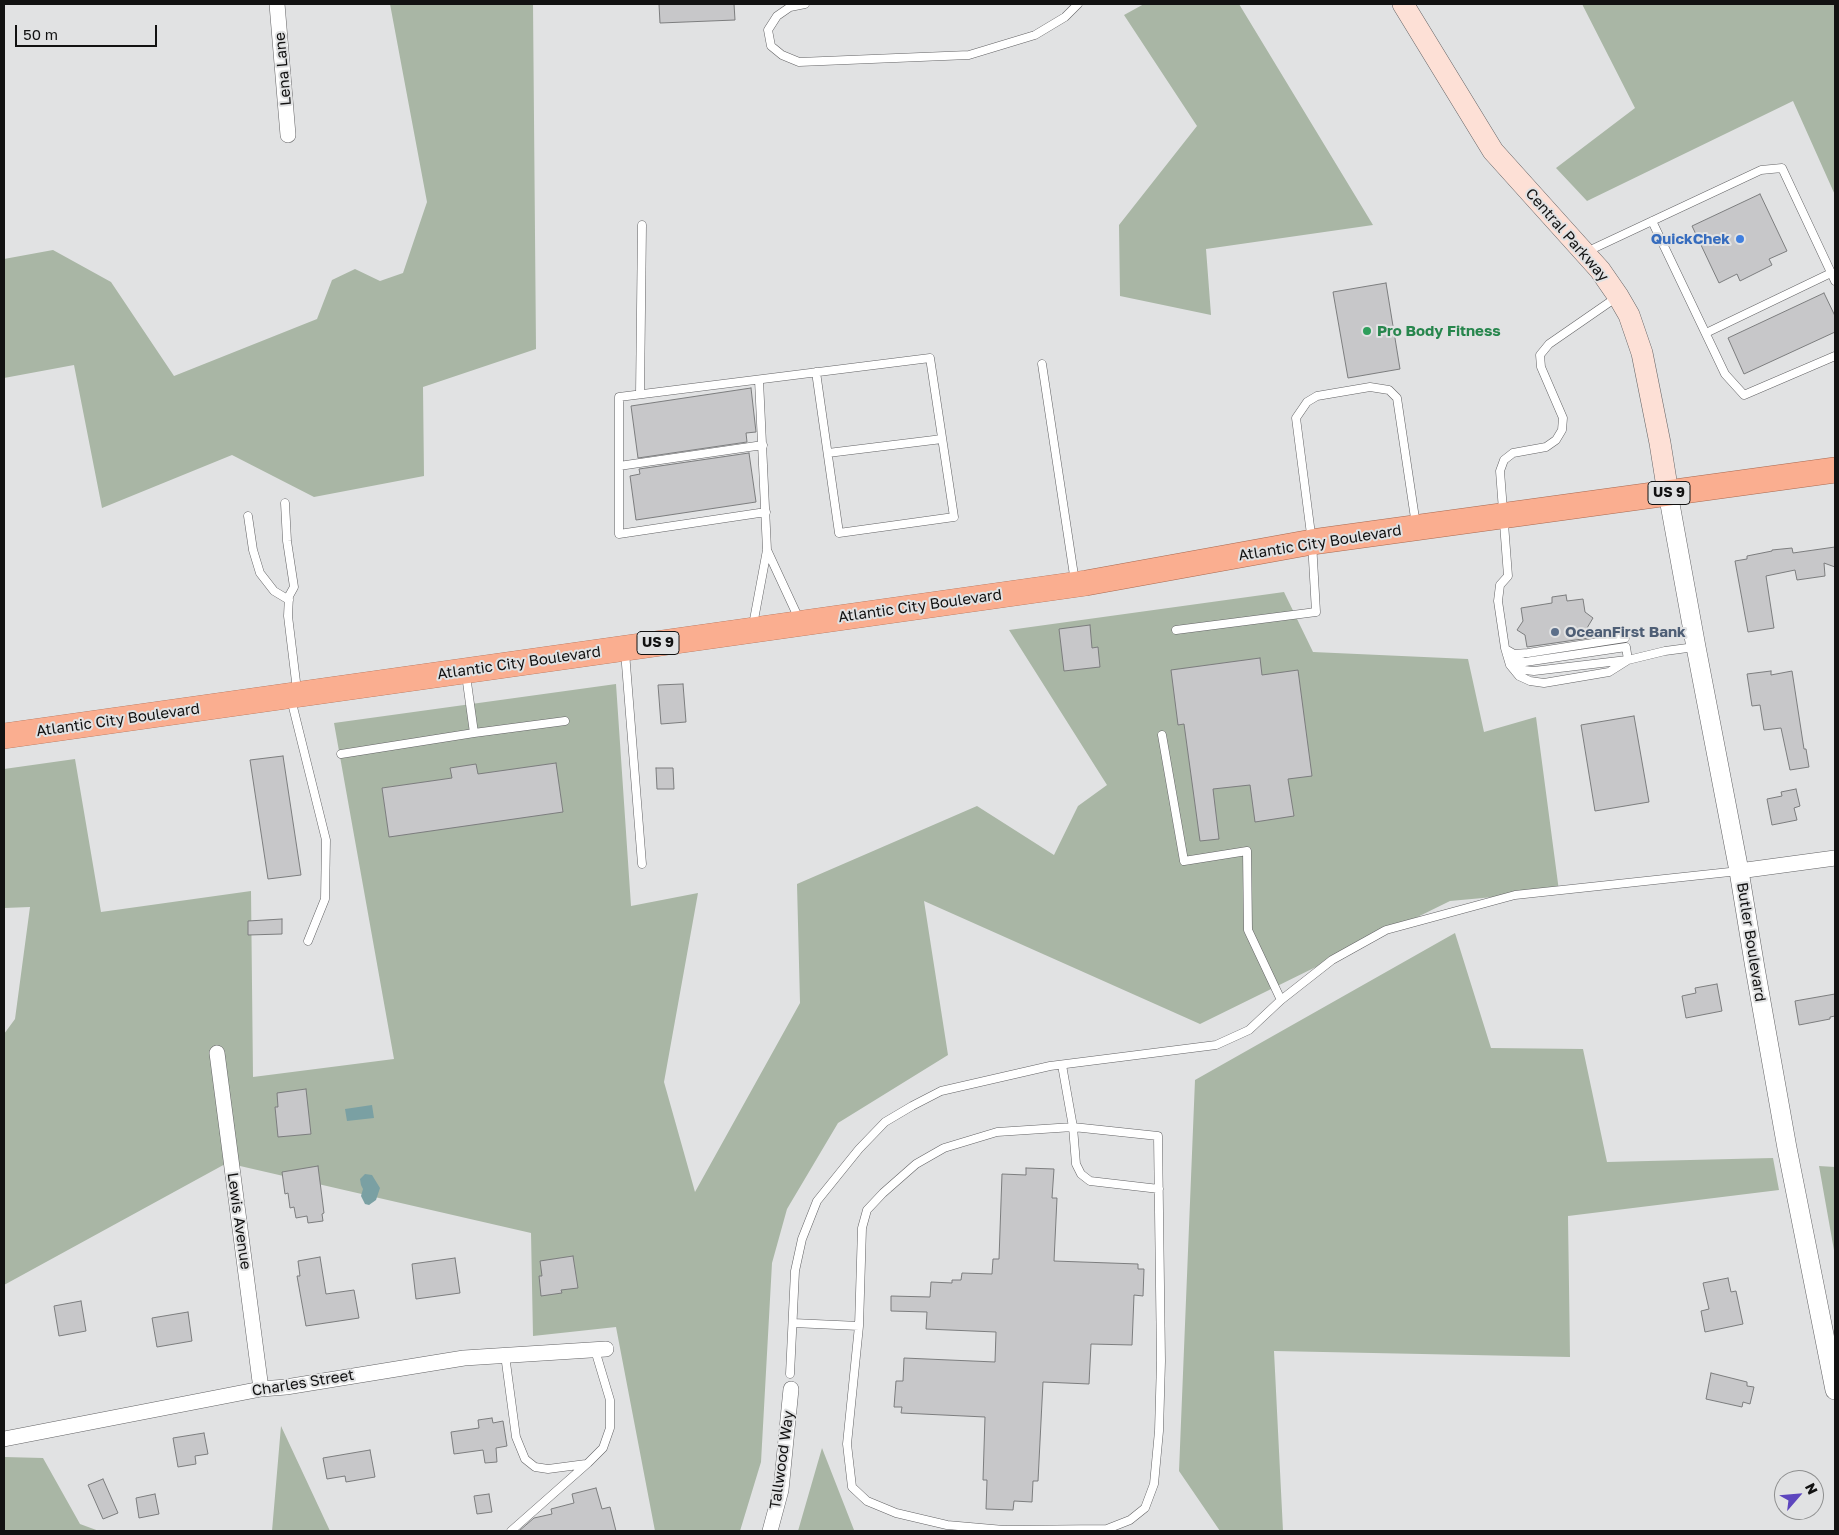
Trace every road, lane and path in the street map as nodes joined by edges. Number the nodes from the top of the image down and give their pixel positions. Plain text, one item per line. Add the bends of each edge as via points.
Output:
1 (277, 4) edge
2 (805, 4) edge
3 (1078, 4) edge
4 (1403, 4) edge
5 (288, 134) dead end
6 (1652, 221) junction
7 (642, 225) dead end
8 (1584, 252) junction
9 (1832, 273) junction
10 (1835, 281) edge
11 (1618, 296) junction
12 (1706, 333) junction
13 (1835, 356) edge
14 (1042, 364) dead end
15 (816, 372) junction
16 (759, 380) junction
17 (640, 394) junction
18 (942, 439) junction
19 (763, 445) junction
20 (828, 453) junction
21 (619, 466) junction
22 (1835, 470) edge
23 (1668, 493) junction
24 (285, 503) dead end
25 (766, 512) junction
26 (248, 516) dead end
27 (1503, 516) junction
28 (1417, 528) junction
29 (1312, 542) junction
30 (767, 550) junction
31 (1075, 584) junction
32 (289, 600) junction
33 (801, 623) junction
34 (752, 630) junction
35 (1176, 630) dead end
36 (1625, 638) dead end
37 (1696, 647) junction
38 (624, 648) junction
39 (1505, 648) junction
40 (1628, 660) junction
41 (465, 670) junction
42 (294, 695) junction
43 (565, 721) dead end
44 (474, 733) junction
45 (1162, 735) dead end
46 (4, 736) edge
47 (342, 754) dead end
48 (1835, 858) edge
49 (642, 864) dead end
50 (1740, 872) junction
51 (308, 941) dead end
52 (1281, 1000) junction
53 (217, 1053) dead end
54 (1062, 1065) junction
55 (1074, 1127) junction
56 (1159, 1190) junction
57 (793, 1323) junction
58 (859, 1326) junction
59 (600, 1350) joint
60 (505, 1355) junction
61 (791, 1382) joint
62 (261, 1389) junction
63 (1835, 1390) edge
64 (4, 1439) edge
65 (588, 1463) junction
66 (511, 1531) edge
67 (770, 1531) edge

1 - 5 street, Lena Lane
2 - 3 lane via 790,7 777,16 768,30 771,46 782,55 800,62 969,56 1035,35
4 - 8 main road, Central Parkway via 1493,152
6 - 8 lane
6 - 9 lane via 1760,170 1782,168
6 - 12 lane
7 - 17 lane
8 - 11 main road, Central Parkway
9 - 10 lane
9 - 12 lane
11 - 23 main road, Central Parkway via 1629,315 1642,352
11 - 27 lane via 1549,344 1540,355 1541,367 1563,418 1562,430 1546,447 1513,453 1504,460 1500,471
12 - 13 lane via 1725,374 1744,395
14 - 31 lane
15 - 16 lane
15 - 18 lane via 930,358
15 - 20 lane
16 - 17 lane
16 - 19 lane
17 - 21 lane via 620,397
18 - 20 lane
18 - 20 lane via 954,517 839,533
19 - 21 lane
19 - 25 lane
21 - 25 lane via 619,534
22 - 23 highway, Atlantic City Boulevard / US 9
23 - 27 highway, Atlantic City Boulevard / US 9
23 - 37 street, Butler Boulevard
24 - 32 lane via 294,587
25 - 30 lane
26 - 32 lane via 252,550 260,573 274,591
27 - 28 highway, Atlantic City Boulevard / US 9
27 - 39 lane via 1508,576 1500,585 1498,601
28 - 29 highway, Atlantic City Boulevard / US 9
28 - 29 lane via 1397,398 1389,390 1370,387 1316,396 1307,402 1296,418
29 - 31 highway, Atlantic City Boulevard / US 9
29 - 35 lane via 1316,612
30 - 33 lane
30 - 34 lane
31 - 33 highway, Atlantic City Boulevard / US 9
32 - 42 lane
33 - 34 highway, Atlantic City Boulevard / US 9
34 - 38 highway, Atlantic City Boulevard / US 9
36 - 39 lane via 1528,653 1514,654
37 - 40 lane
37 - 50 street, Butler Boulevard
38 - 41 highway, Atlantic City Boulevard / US 9
38 - 49 lane
39 - 40 lane via 1512,661 1524,670 1534,671
39 - 40 lane via 1514,659 1526,662 1626,647
39 - 40 lane via 1510,664 1519,676 1544,683 1609,672
41 - 42 highway, Atlantic City Boulevard / US 9
41 - 44 lane
42 - 46 highway, Atlantic City Boulevard / US 9
42 - 51 lane via 326,840 325,899
43 - 44 lane
44 - 47 lane
45 - 52 lane via 1184,861 1247,851 1248,930
48 - 50 street
50 - 52 lane via 1515,895 1386,930 1332,960
50 - 63 street, Butler Boulevard via 1787,1148
52 - 54 lane via 1249,1030 1216,1044
53 - 62 street, Lewis Avenue
54 - 55 lane
54 - 57 lane via 941,1091 885,1122 817,1201 802,1239 795,1271
55 - 56 lane via 1076,1164 1090,1181
55 - 56 lane via 1158,1136
55 - 58 lane via 997,1132 944,1148 916,1164 883,1193 867,1210 862,1228
56 - 58 lane via 1161,1361 1154,1484 1145,1508 1130,1520 1107,1528 1004,1530 947,1525 896,1513 868,1501 852,1487 847,1444
57 - 58 lane
57 - 61 lane
59 - 60 street, Charles Street
59 - 65 lane via 610,1400 610,1428 603,1448
60 - 62 street, Charles Street via 464,1358
60 - 65 lane via 516,1437 526,1459 535,1467 548,1469
61 - 67 street, Tallwood Way via 781,1490
62 - 64 street, Charles Street
65 - 66 lane

